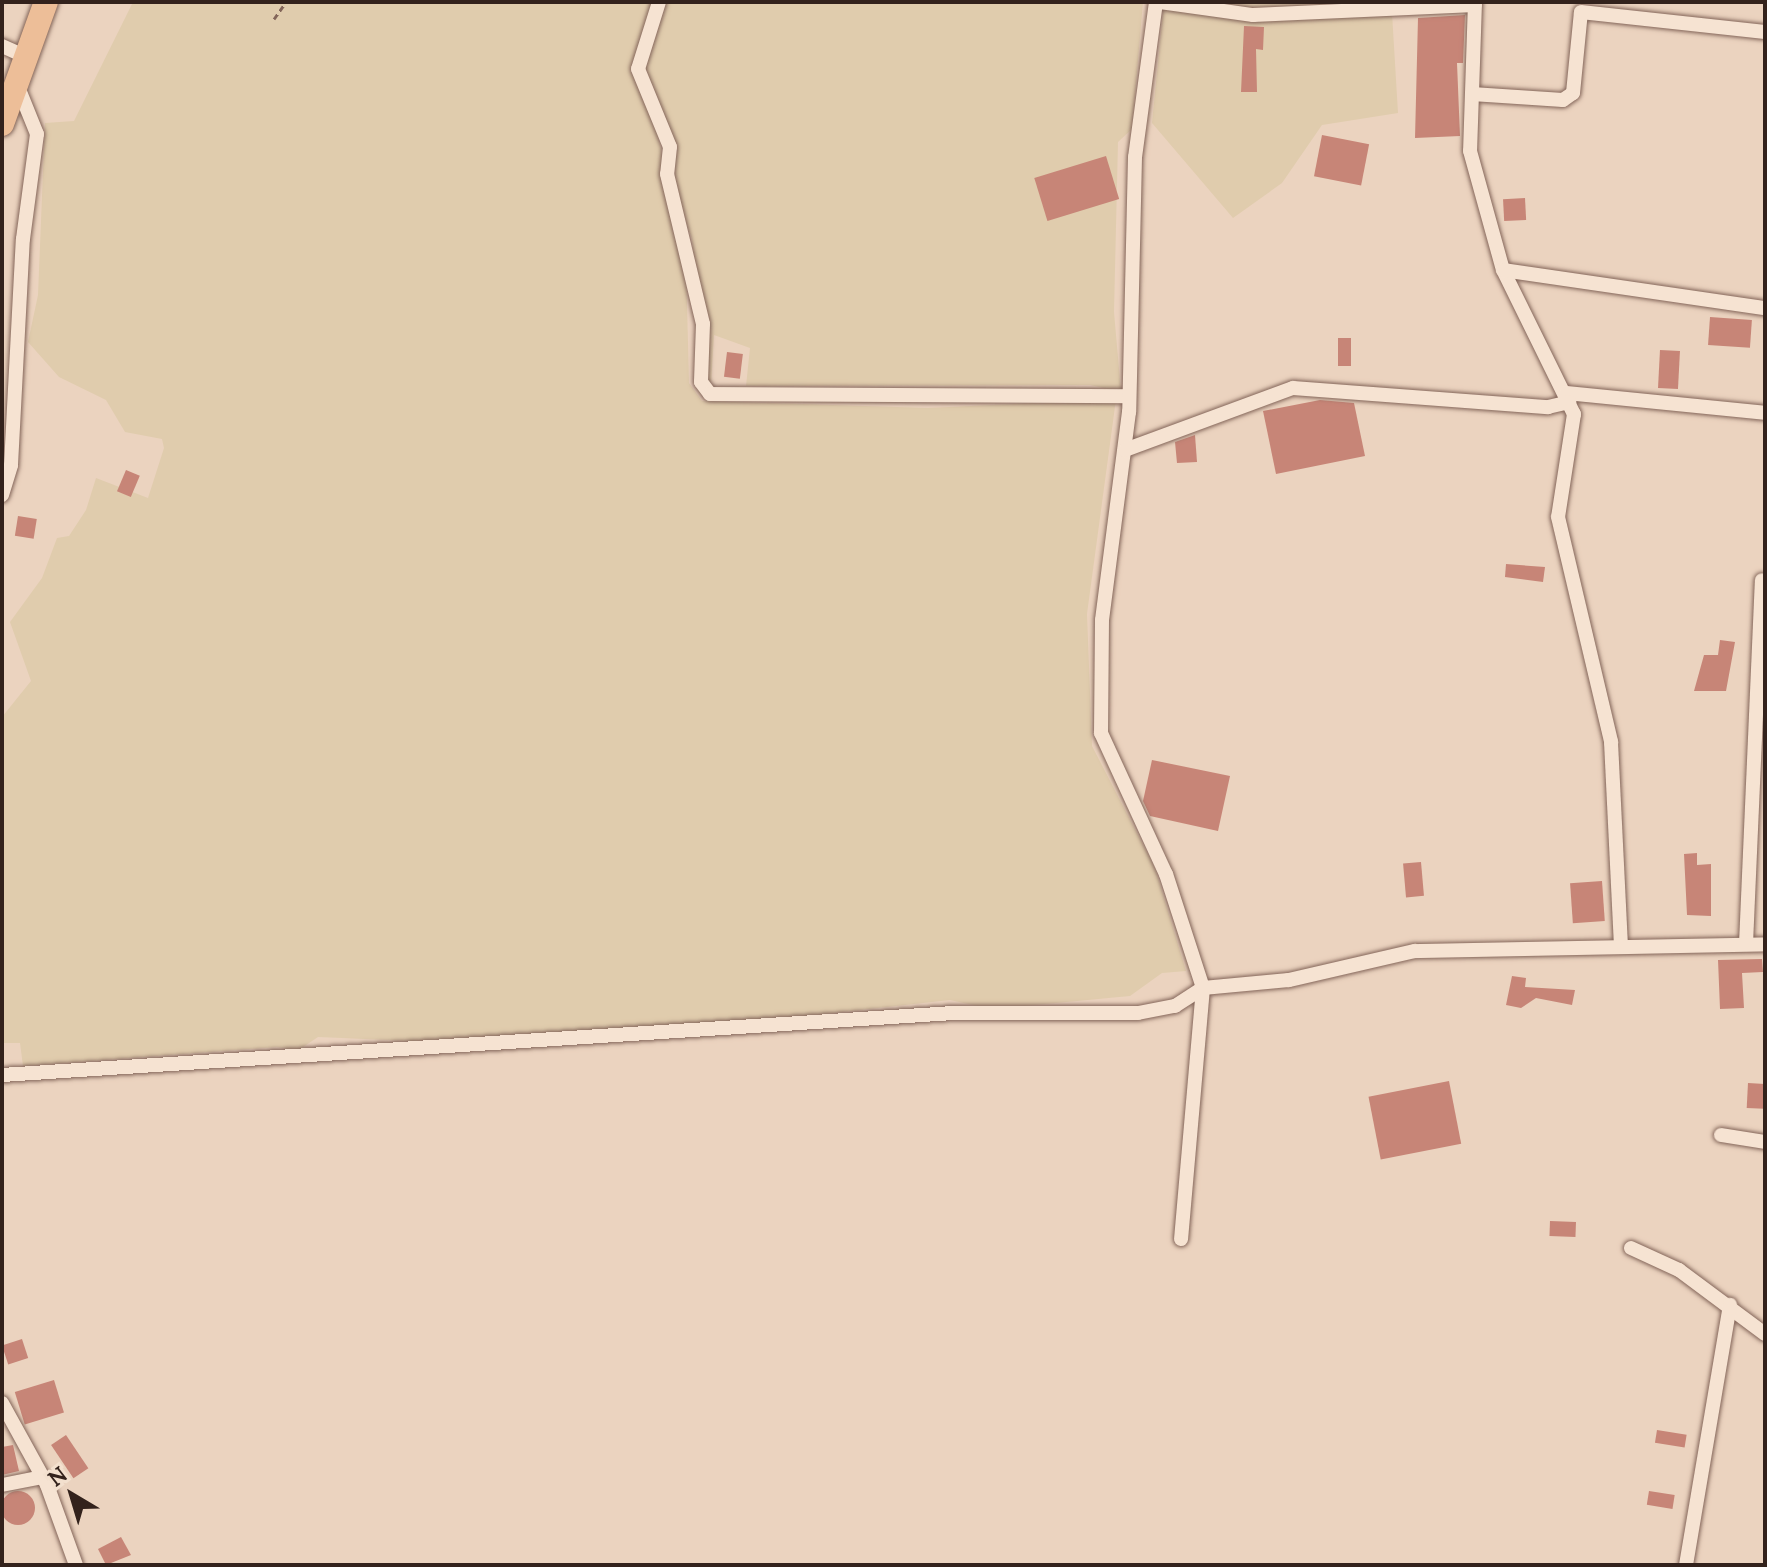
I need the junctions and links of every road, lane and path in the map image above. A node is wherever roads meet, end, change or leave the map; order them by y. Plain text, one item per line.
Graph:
1 (46, 2) edge
2 (286, 2) edge
3 (659, 2) edge
4 (1158, 2) edge
5 (1475, 4) edge
6 (274, 19) dead end
7 (1765, 32) edge
8 (2, 46) edge
9 (27, 57) junction
10 (18, 87) junction
11 (1472, 94) junction
12 (2, 124) edge
13 (1503, 270) junction
14 (1765, 308) edge
15 (1127, 396) junction
16 (1568, 398) junction
17 (1765, 413) edge
18 (1125, 450) junction
19 (2, 495) edge
20 (1762, 580) dead end
21 (1621, 944) junction
22 (1746, 944) junction
23 (1765, 944) edge
24 (1203, 988) junction
25 (2, 1075) edge
26 (1721, 1135) dead end
27 (1765, 1142) edge
28 (1181, 1239) dead end
29 (1631, 1248) dead end
30 (1730, 1305) junction
31 (1762, 1329) edge
32 (2, 1403) edge
33 (9, 1431) edge
34 (43, 1477) junction
35 (2, 1485) edge
36 (76, 1565) edge
37 (1686, 1565) edge

1 - 9 main road
2 - 6 path
3 - 15 street
4 - 5 street
4 - 15 street
5 - 11 street
7 - 11 street
8 - 9 street
9 - 10 main road
10 - 12 main road
10 - 19 street
11 - 13 street
13 - 14 street
13 - 16 street
15 - 18 street
16 - 17 street
16 - 18 street
16 - 21 street
18 - 24 street
20 - 22 street
21 - 22 street
21 - 24 street
22 - 23 street
24 - 25 street
24 - 28 street
26 - 27 street
29 - 30 street
30 - 31 street
30 - 37 street
32 - 33 street
33 - 34 street
34 - 35 street
34 - 36 street

